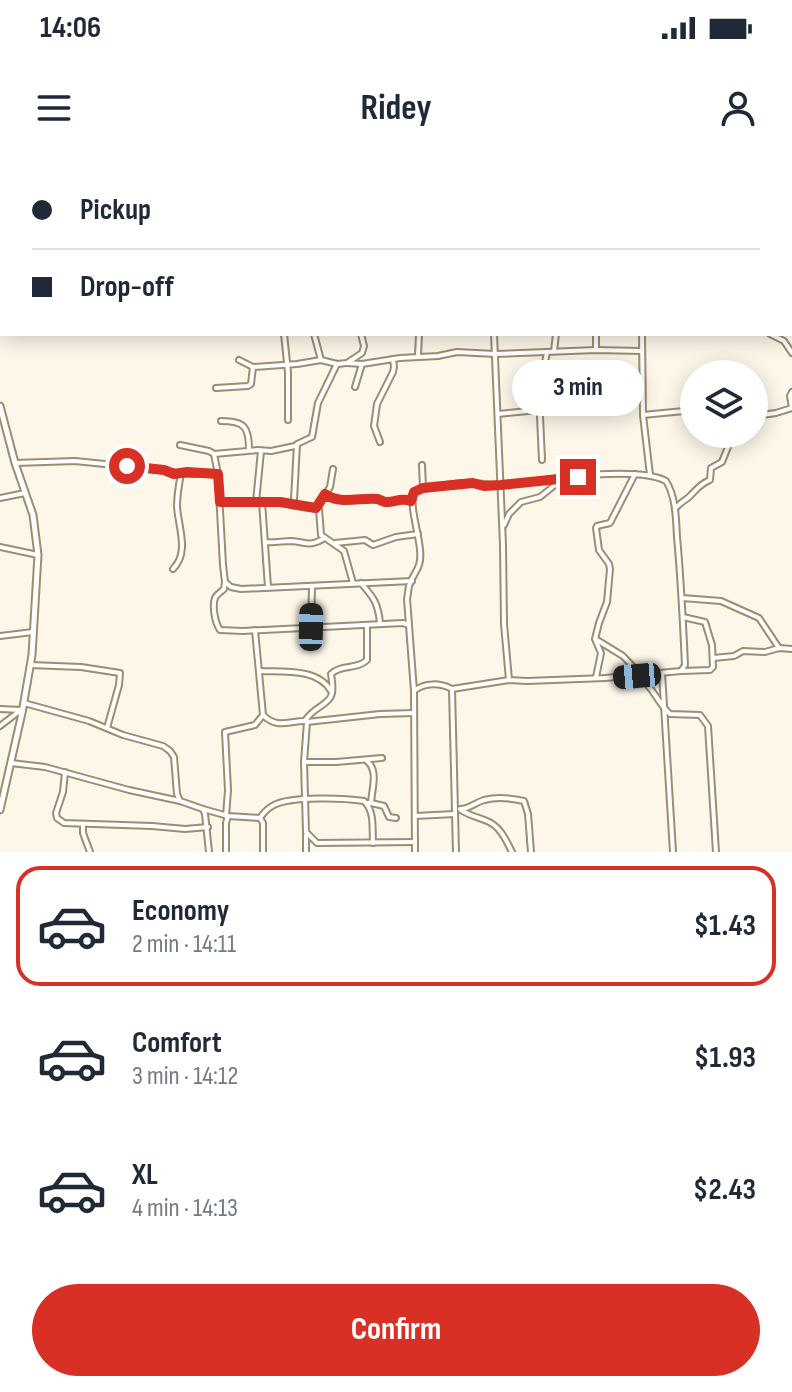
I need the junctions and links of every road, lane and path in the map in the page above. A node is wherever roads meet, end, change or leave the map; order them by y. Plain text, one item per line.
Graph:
1 (284, 336) edge
2 (315, 336) edge
3 (362, 336) edge
4 (419, 336) edge
5 (494, 336) edge
6 (556, 336) edge
7 (596, 336) edge
8 (642, 336) edge
9 (774, 336) edge
10 (596, 350) junction
11 (554, 351) junction
12 (641, 351) junction
13 (547, 352) junction
14 (792, 353) edge
15 (495, 354) junction
16 (418, 357) junction
17 (393, 359) junction
18 (239, 360) dead end
19 (321, 360) junction
20 (347, 363) junction
21 (337, 364) junction
22 (362, 364) junction
23 (287, 365) junction
24 (253, 367) junction
25 (540, 379) junction
26 (355, 387) dead end
27 (216, 388) dead end
28 (642, 391) junction
29 (792, 392) edge
30 (0, 406) edge
31 (538, 410) junction
32 (680, 411) edge
33 (498, 414) junction
34 (768, 414) edge
35 (643, 415) junction
36 (288, 420) dead end
37 (221, 421) dead end
38 (380, 442) dead end
39 (180, 445) dead end
40 (296, 446) junction
41 (728, 448) edge
42 (249, 450) junction
43 (261, 451) junction
44 (214, 454) junction
45 (542, 460) dead end
46 (15, 463) junction
47 (422, 465) dead end
48 (333, 469) dead end
49 (181, 473) junction
50 (218, 474) junction
51 (635, 474) junction
52 (650, 475) junction
53 (562, 479) junction
54 (501, 485) junction
55 (423, 488) junction
56 (25, 493) junction
57 (325, 494) junction
58 (0, 498) edge
59 (411, 501) junction
60 (220, 502) junction
61 (259, 502) junction
62 (296, 506) junction
63 (316, 508) junction
64 (675, 509) junction
65 (503, 529) junction
66 (418, 534) junction
67 (323, 539) junction
68 (265, 542) junction
69 (333, 543) junction
70 (0, 547) edge
71 (38, 555) junction
72 (173, 569) dead end
73 (412, 581) junction
74 (225, 582) junction
75 (353, 583) junction
76 (361, 583) junction
77 (312, 585) junction
78 (268, 587) junction
79 (682, 598) junction
80 (683, 617) junction
81 (380, 624) junction
82 (367, 625) junction
83 (409, 625) junction
84 (311, 627) junction
85 (255, 630) junction
86 (33, 632) junction
87 (0, 636) edge
88 (595, 639) junction
89 (779, 648) junction
90 (792, 649) edge
91 (713, 658) junction
92 (30, 665) junction
93 (260, 671) junction
94 (681, 671) junction
95 (662, 673) junction
96 (639, 676) junction
97 (596, 678) junction
98 (509, 680) junction
99 (452, 689) junction
100 (414, 691) junction
101 (332, 693) junction
102 (23, 707) junction
103 (0, 709) edge
104 (665, 710) junction
105 (414, 713) junction
106 (263, 715) junction
107 (306, 722) junction
108 (0, 726) edge
109 (107, 728) junction
110 (382, 758) dead end
111 (366, 760) junction
112 (304, 762) junction
113 (11, 763) junction
114 (65, 772) junction
115 (306, 799) junction
116 (180, 801) junction
117 (369, 803) junction
118 (203, 809) junction
119 (0, 810) edge
120 (457, 811) junction
121 (227, 816) junction
122 (415, 816) junction
123 (260, 818) junction
124 (396, 818) dead end
125 (83, 824) junction
126 (208, 827) junction
127 (306, 832) junction
128 (415, 842) junction
129 (373, 843) junction
130 (90, 852) edge
131 (209, 852) edge
132 (226, 852) edge
133 (263, 852) edge
134 (306, 852) edge
135 (415, 852) edge
136 (456, 852) edge
137 (512, 852) edge
138 (531, 852) edge
139 (673, 852) edge
140 (716, 852) edge

1 - 23 street
2 - 19 street
3 - 20 street
4 - 16 street
5 - 15 street
6 - 11 street
7 - 10 street
8 - 12 street
9 - 14 street
10 - 11 street
10 - 12 street
11 - 13 street
12 - 28 street
13 - 15 street
13 - 25 street
15 - 16 street
15 - 33 street
16 - 17 street
17 - 22 street
17 - 38 street
18 - 24 street
19 - 21 street
19 - 23 street
20 - 21 street
20 - 22 street
21 - 40 street
22 - 26 street
23 - 24 street
23 - 36 street
24 - 27 street
25 - 28 street
25 - 31 street
28 - 35 street
29 - 34 street
30 - 46 main road
31 - 33 street
31 - 45 street
32 - 35 street
33 - 54 street
35 - 52 street
37 - 42 street
39 - 44 street
40 - 43 street
40 - 62 street
41 - 64 street
42 - 43 street
42 - 44 street
43 - 61 street
44 - 50 street
46 - 49 street
46 - 56 main road
47 - 55 street
48 - 57 street
49 - 50 street
49 - 72 street
50 - 60 street
51 - 52 street
51 - 53 street
51 - 88 street
52 - 64 street
53 - 54 street
53 - 65 street
54 - 55 street
54 - 65 street
55 - 59 street
56 - 58 street
56 - 71 main road
57 - 59 street
57 - 63 street
59 - 66 street
60 - 61 street
60 - 74 street
61 - 62 street
61 - 68 street
62 - 63 street
63 - 67 street
64 - 79 street
65 - 98 street
66 - 69 street
66 - 73 street
67 - 68 street
67 - 69 street
68 - 78 street
69 - 75 street
70 - 71 street
71 - 86 main road
73 - 76 street
73 - 83 street
74 - 78 street
74 - 85 street
75 - 76 street
75 - 77 street
76 - 81 street
77 - 78 street
77 - 84 street
79 - 80 street
79 - 89 street
80 - 91 street
80 - 94 street
81 - 82 street
81 - 83 street
82 - 84 street
82 - 101 street
83 - 100 street
84 - 85 street
85 - 93 street
86 - 87 street
86 - 92 main road
88 - 96 street
88 - 97 street
89 - 90 street
89 - 91 street
91 - 94 street
92 - 102 main road
92 - 109 street
93 - 101 street
93 - 106 street
94 - 95 street
95 - 96 street
95 - 104 street
96 - 97 street
96 - 104 street
97 - 98 street
98 - 99 street
99 - 100 street
99 - 120 street
100 - 105 street
101 - 107 street
102 - 103 street
102 - 108 street
102 - 109 street
102 - 113 main road
104 - 139 street
104 - 140 street
105 - 107 street
105 - 122 street
106 - 107 street
106 - 121 street
107 - 112 street
109 - 116 street
110 - 111 street
111 - 112 street
111 - 117 street
112 - 115 street
113 - 114 street
113 - 119 main road
114 - 116 street
114 - 125 street
115 - 117 street
115 - 123 street
115 - 127 street
116 - 118 street
117 - 124 street
117 - 129 street
118 - 121 street
118 - 126 street
120 - 122 street
120 - 136 street
120 - 137 street
120 - 138 street
121 - 123 street
121 - 132 street
122 - 128 street
123 - 133 street
125 - 126 street
125 - 130 street
126 - 131 street
127 - 129 street
127 - 134 street
128 - 129 street
128 - 135 street

